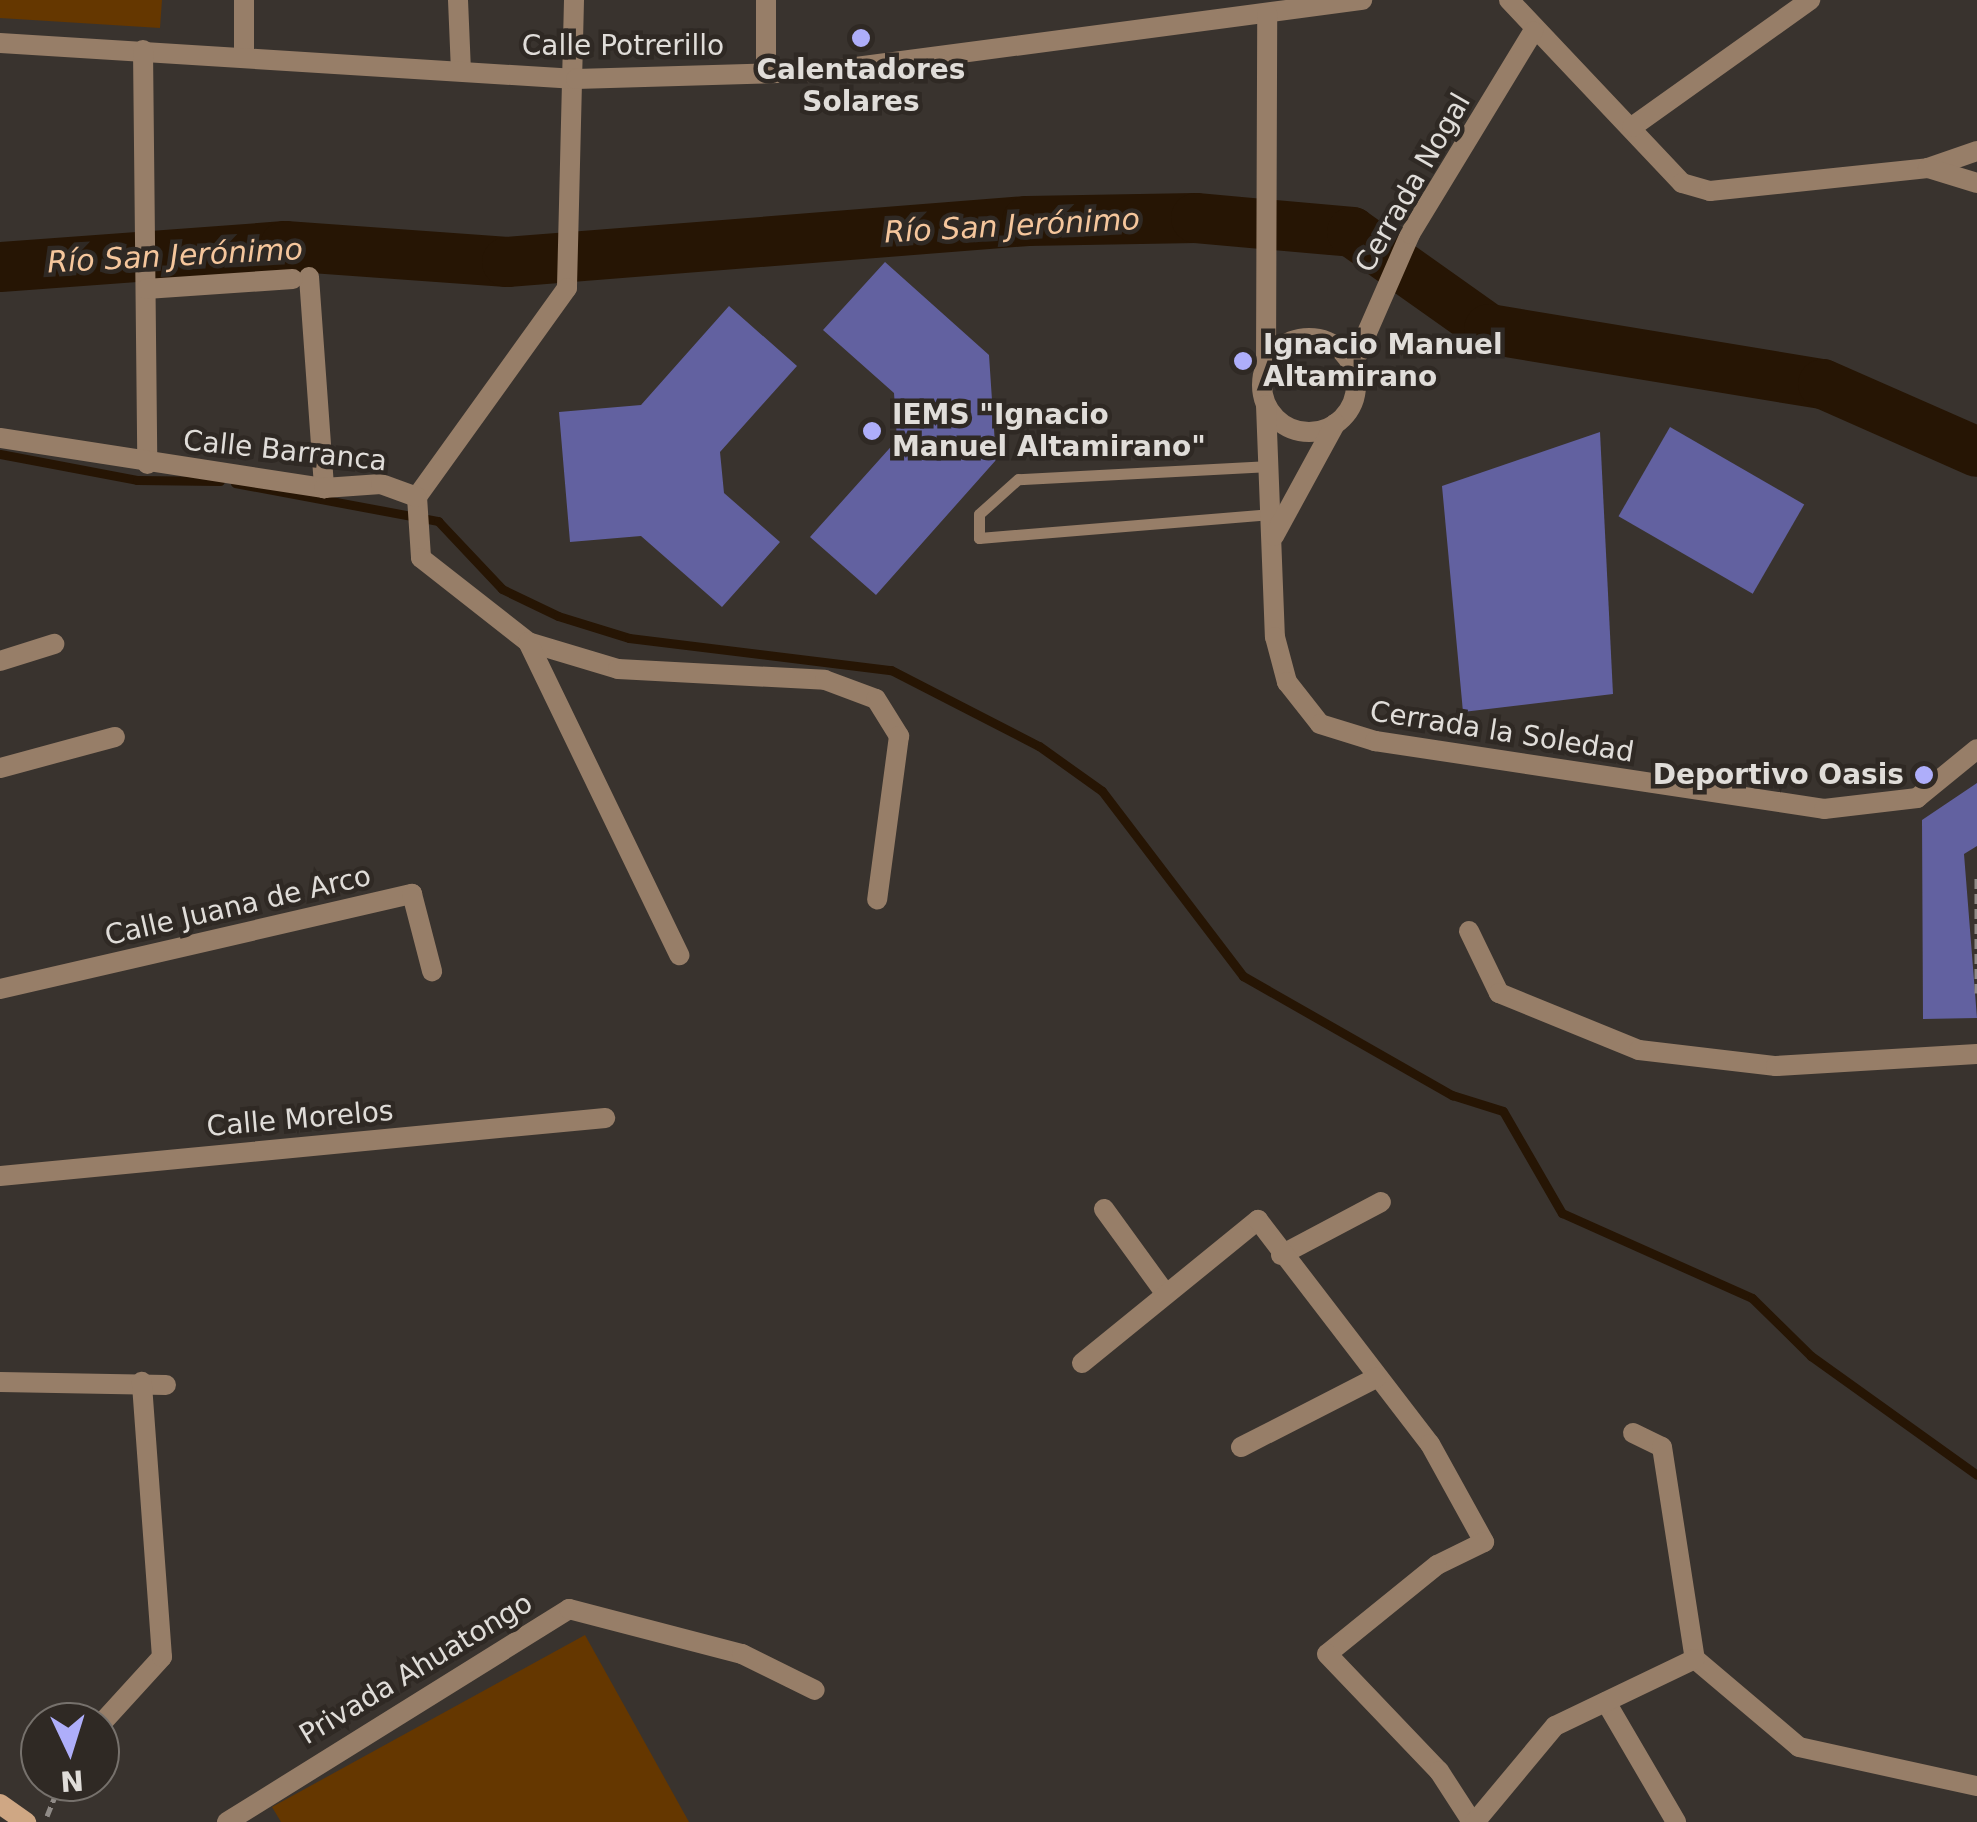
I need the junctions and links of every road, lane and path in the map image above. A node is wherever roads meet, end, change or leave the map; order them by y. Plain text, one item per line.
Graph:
1 (244, 0) edge
2 (458, 0) edge
3 (574, 0) edge
4 (766, 0) edge
5 (1362, 0) edge
6 (1509, 0) edge
7 (1810, 0) edge
8 (1267, 13) junction
9 (1533, 32) junction
10 (0, 43) edge
11 (143, 50) junction
12 (244, 57) junction
13 (462, 71) junction
14 (766, 72) junction
15 (576, 79) junction
16 (1632, 127) junction
17 (1977, 152) edge
18 (1928, 168) junction
19 (1977, 182) edge
20 (146, 284) junction
21 (1266, 365) junction
22 (1352, 366) junction
23 (1266, 405) junction
24 (1336, 424) junction
25 (0, 438) edge
26 (147, 464) junction
27 (1270, 466) junction
28 (324, 488) junction
29 (417, 498) junction
30 (1272, 514) junction
31 (1274, 538) junction
32 (528, 642) junction
33 (54, 644) dead end
34 (0, 661) edge
35 (116, 738) dead end
36 (1977, 750) edge
37 (0, 768) edge
38 (1977, 877) edge
39 (877, 900) dead end
40 (1469, 931) dead end
41 (679, 955) dead end
42 (432, 971) dead end
43 (0, 989) edge
44 (1977, 993) edge
45 (1977, 1054) edge
46 (604, 1118) dead end
47 (0, 1176) edge
48 (1381, 1202) dead end
49 (1104, 1209) dead end
50 (1281, 1255) junction
51 (1165, 1293) junction
52 (1082, 1364) dead end
53 (1376, 1378) junction
54 (0, 1382) edge
55 (142, 1382) junction
56 (166, 1385) dead end
57 (1633, 1432) dead end
58 (1241, 1447) dead end
59 (1695, 1658) junction
60 (815, 1690) dead end
61 (1606, 1702) junction
62 (120, 1703) edge
63 (1977, 1786) edge
64 (0, 1804) edge
65 (26, 1822) edge
66 (227, 1822) edge
67 (1473, 1822) edge
68 (1676, 1822) edge

1 - 12 street
2 - 13 street
3 - 15 street
4 - 14 street
5 - 8 street, Calle Potrerillo
6 - 9 street
7 - 16 street
8 - 14 street, Calle Potrerillo
8 - 21 street
9 - 16 street
9 - 22 street, Cerrada Nogal
10 - 11 street, Calle Potrerillo
11 - 12 street, Calle Potrerillo
11 - 20 street
12 - 13 street, Calle Potrerillo
13 - 15 street, Calle Potrerillo
14 - 15 street, Calle Potrerillo
15 - 29 street
16 - 18 street
17 - 18 street
18 - 19 street
20 - 26 street
20 - 28 street
21 - 22 street
21 - 23 street
22 - 24 street
23 - 24 street
23 - 27 street, Cerrada la Soledad
24 - 31 street, Cerrada la Soledad
25 - 26 street, Calle Barranca
26 - 28 street, Calle Barranca
27 - 30 street, Cerrada la Soledad
27 - 30 lane
28 - 29 street, Calle Barranca
29 - 32 street
30 - 31 street, Cerrada la Soledad
31 - 36 street, Cerrada la Soledad
32 - 39 street
32 - 41 street
33 - 34 street
35 - 37 street
38 - 44 path
40 - 45 street
42 - 43 street, Calle Juana de Arco
46 - 47 street, Calle Morelos
48 - 50 street
49 - 51 street
50 - 51 street
50 - 53 street
51 - 52 street
53 - 58 street
53 - 67 street
54 - 55 street
55 - 56 street
55 - 62 street
57 - 59 street
59 - 61 street
59 - 63 street
60 - 66 street, Privada Ahuatongo
61 - 67 street
61 - 68 street
64 - 65 street

